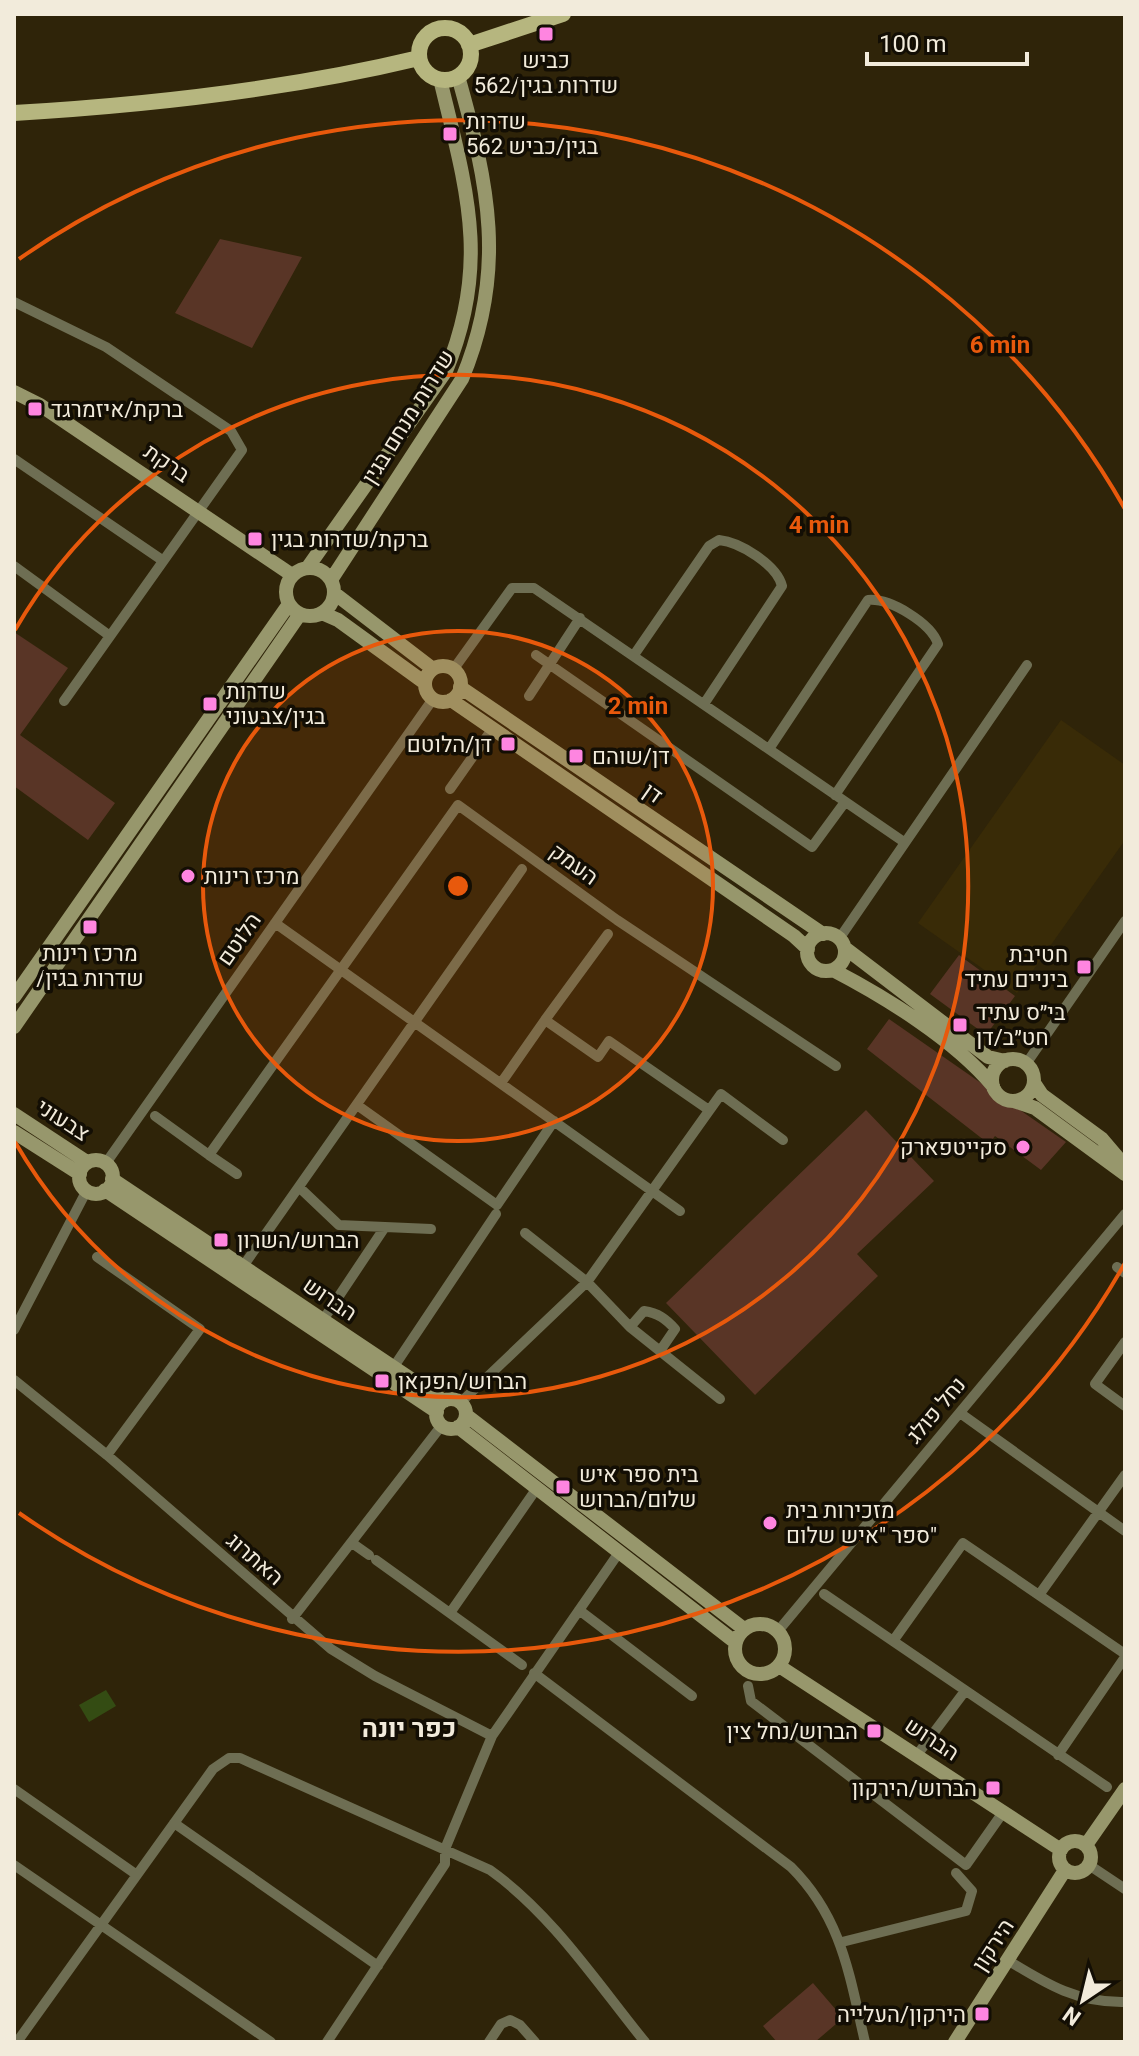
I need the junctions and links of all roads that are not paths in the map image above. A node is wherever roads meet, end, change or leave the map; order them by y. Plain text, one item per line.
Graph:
1 (563, 14) edge
2 (469, 45) junction
3 (419, 58) junction
4 (458, 76) junction
5 (440, 79) junction
6 (14, 113) edge
7 (14, 302) edge
8 (14, 392) edge
9 (14, 459) edge
10 (197, 510) junction
11 (162, 560) junction
12 (14, 566) edge
13 (308, 567) junction
14 (292, 575) junction
15 (333, 586) junction
16 (294, 609) junction
17 (322, 613) junction
18 (580, 618) junction
19 (110, 636) junction
20 (536, 655) dead end
21 (634, 655) junction
22 (550, 664) junction
23 (1027, 665) dead end
24 (433, 669) junction
25 (453, 670) junction
26 (425, 683) junction
27 (460, 687) junction
28 (529, 696) dead end
29 (433, 699) junction
30 (451, 700) junction
31 (64, 701) dead end
32 (704, 704) junction
33 (493, 728) junction
34 (769, 749) junction
35 (450, 789) dead end
36 (835, 795) junction
37 (845, 802) junction
38 (904, 842) junction
39 (522, 869) dead end
40 (1125, 921) edge
41 (275, 923) junction
42 (608, 934) dead end
43 (823, 934) junction
44 (842, 944) junction
45 (808, 949) junction
46 (339, 969) junction
47 (833, 970) junction
48 (14, 997) edge
49 (545, 1020) junction
50 (415, 1023) junction
51 (14, 1027) edge
52 (1005, 1061) junction
53 (1026, 1064) junction
54 (836, 1066) dead end
55 (501, 1083) junction
56 (1034, 1083) junction
57 (993, 1086) junction
58 (1014, 1101) junction
59 (357, 1105) junction
60 (709, 1110) junction
61 (14, 1114) edge
62 (155, 1116) dead end
63 (554, 1121) junction
64 (14, 1132) edge
65 (783, 1140) dead end
66 (209, 1155) junction
67 (106, 1163) junction
68 (1125, 1166) edge
69 (83, 1168) junction
70 (237, 1174) dead end
71 (1125, 1174) edge
72 (109, 1185) junction
73 (299, 1187) junction
74 (87, 1190) junction
75 (652, 1190) junction
76 (680, 1211) dead end
77 (496, 1214) dead end
78 (1125, 1214) edge
79 (385, 1227) junction
80 (431, 1229) dead end
81 (525, 1233) dead end
82 (97, 1257) dead end
83 (239, 1272) junction
84 (587, 1282) junction
85 (323, 1320) junction
86 (630, 1327) junction
87 (14, 1330) edge
88 (1125, 1342) edge
89 (660, 1351) junction
90 (393, 1368) junction
91 (14, 1380) edge
92 (720, 1399) dead end
93 (1125, 1406) edge
94 (441, 1412) junction
95 (960, 1413) junction
96 (462, 1415) junction
97 (107, 1455) junction
98 (1125, 1475) edge
99 (537, 1488) junction
100 (1098, 1511) junction
101 (1125, 1531) edge
102 (352, 1543) junction
103 (620, 1551) junction
104 (824, 1594) dead end
105 (1039, 1595) junction
106 (579, 1610) junction
107 (450, 1613) junction
108 (292, 1619) junction
109 (778, 1631) junction
110 (740, 1636) junction
111 (893, 1641) junction
112 (1125, 1655) edge
113 (522, 1665) dead end
114 (779, 1666) junction
115 (534, 1673) junction
116 (748, 1686) dead end
117 (965, 1691) junction
118 (692, 1696) dead end
119 (492, 1736) junction
120 (917, 1755) junction
121 (1058, 1755) junction
122 (1107, 1787) dead end
123 (14, 1789) edge
124 (1125, 1789) edge
125 (1004, 1811) junction
126 (174, 1823) junction
127 (1086, 1845) junction
128 (445, 1849) junction
129 (1061, 1850) junction
130 (14, 1865) edge
131 (1089, 1865) junction
132 (1065, 1870) junction
133 (956, 1873) dead end
134 (137, 1875) junction
135 (1125, 1889) edge
136 (101, 1925) junction
137 (842, 1942) junction
138 (1009, 1961) junction
139 (378, 1966) junction
140 (1125, 2002) edge
141 (17, 2042) edge
142 (271, 2042) edge
143 (327, 2042) edge
144 (489, 2042) edge
145 (535, 2042) edge
146 (645, 2042) edge
147 (865, 2042) edge
148 (955, 2042) edge

1 - 2 main road
2 - 3 main road
2 - 4 main road
3 - 5 main road
3 - 6 main road
4 - 5 main road
4 - 15 street, שדרות מנחם בגין
5 - 13 street, שדרות מנחם בגין
7 - 10 street
8 - 10 street, ברקת
9 - 11 street
10 - 11 street
10 - 14 street, ברקת
11 - 19 street
12 - 19 street
13 - 14 street
13 - 15 street
14 - 16 street
15 - 17 street
15 - 24 street
16 - 17 street
16 - 48 street
16 - 51 street
17 - 26 street
18 - 21 street
18 - 22 street
18 - 25 street
19 - 31 street
20 - 22 street
21 - 32 street
21 - 32 street
22 - 28 street
22 - 37 street
23 - 38 street
24 - 25 street
24 - 26 street
25 - 27 street
26 - 29 street
27 - 30 street
27 - 43 street, דן
29 - 30 street
29 - 41 street, הלוטם
30 - 33 street, דן
32 - 34 street
33 - 35 street
33 - 45 street, דן
34 - 36 street
34 - 36 street
36 - 37 street
37 - 38 street
38 - 44 street
39 - 50 street
40 - 53 street
41 - 46 street
41 - 67 street, הלוטם
42 - 49 street
43 - 44 street
43 - 45 street
44 - 47 street
44 - 52 street
45 - 47 street
46 - 50 street
46 - 54 street, העמק
46 - 66 street
47 - 57 street
49 - 55 street
49 - 60 street
50 - 55 street
50 - 59 street
52 - 53 street
52 - 57 street
53 - 56 street
55 - 63 street
56 - 58 street
56 - 68 street
57 - 58 street
58 - 71 street
59 - 63 street
59 - 73 street
60 - 65 street
60 - 75 street
61 - 69 street, צבעוני
62 - 66 street
63 - 75 street
64 - 69 street, צבעוני
66 - 70 street
67 - 69 street
67 - 72 street
69 - 74 street
72 - 74 street
72 - 83 street, הברוש
73 - 79 street
73 - 83 street
74 - 87 street
75 - 76 street
75 - 84 street
77 - 90 street
78 - 95 street, נחל פולג
79 - 80 street
79 - 85 street
81 - 84 street
82 - 97 street
83 - 85 street, הברוש
83 - 94 street, הברוש
84 - 86 street
84 - 96 street
85 - 90 street, הברוש
86 - 89 street
86 - 89 street
88 - 93 street
89 - 92 street
90 - 94 street, הברוש
91 - 97 street, האתרוג
94 - 96 street
94 - 96 street
94 - 102 street
95 - 100 street
95 - 109 street, נחל פולג
96 - 99 street
96 - 110 street
97 - 108 street, האתרוג
98 - 100 street
99 - 103 street
99 - 107 street
100 - 101 street
100 - 105 street
102 - 107 street
102 - 108 street
103 - 106 street
103 - 110 street
104 - 111 street
105 - 111 street
105 - 112 street
106 - 115 street
106 - 118 street
107 - 113 street
108 - 119 street, האתרוג
109 - 110 street
109 - 114 street
110 - 114 street
111 - 117 street
112 - 121 street
114 - 120 street, הברוש
115 - 119 street
115 - 137 street
116 - 125 street
117 - 120 street
117 - 121 street
119 - 128 street
120 - 125 street, הברוש
121 - 122 street
123 - 134 street
124 - 127 street
125 - 129 street, הברוש
126 - 128 street
126 - 134 street
126 - 139 street
127 - 129 street
127 - 131 street
128 - 139 street
128 - 146 street
129 - 132 street
130 - 136 street
131 - 132 street
131 - 135 street
132 - 138 street, הירקון
133 - 137 street
134 - 136 street
136 - 141 street
136 - 142 street
137 - 147 street
138 - 140 street
138 - 148 street, הירקון
139 - 143 street
144 - 145 street

